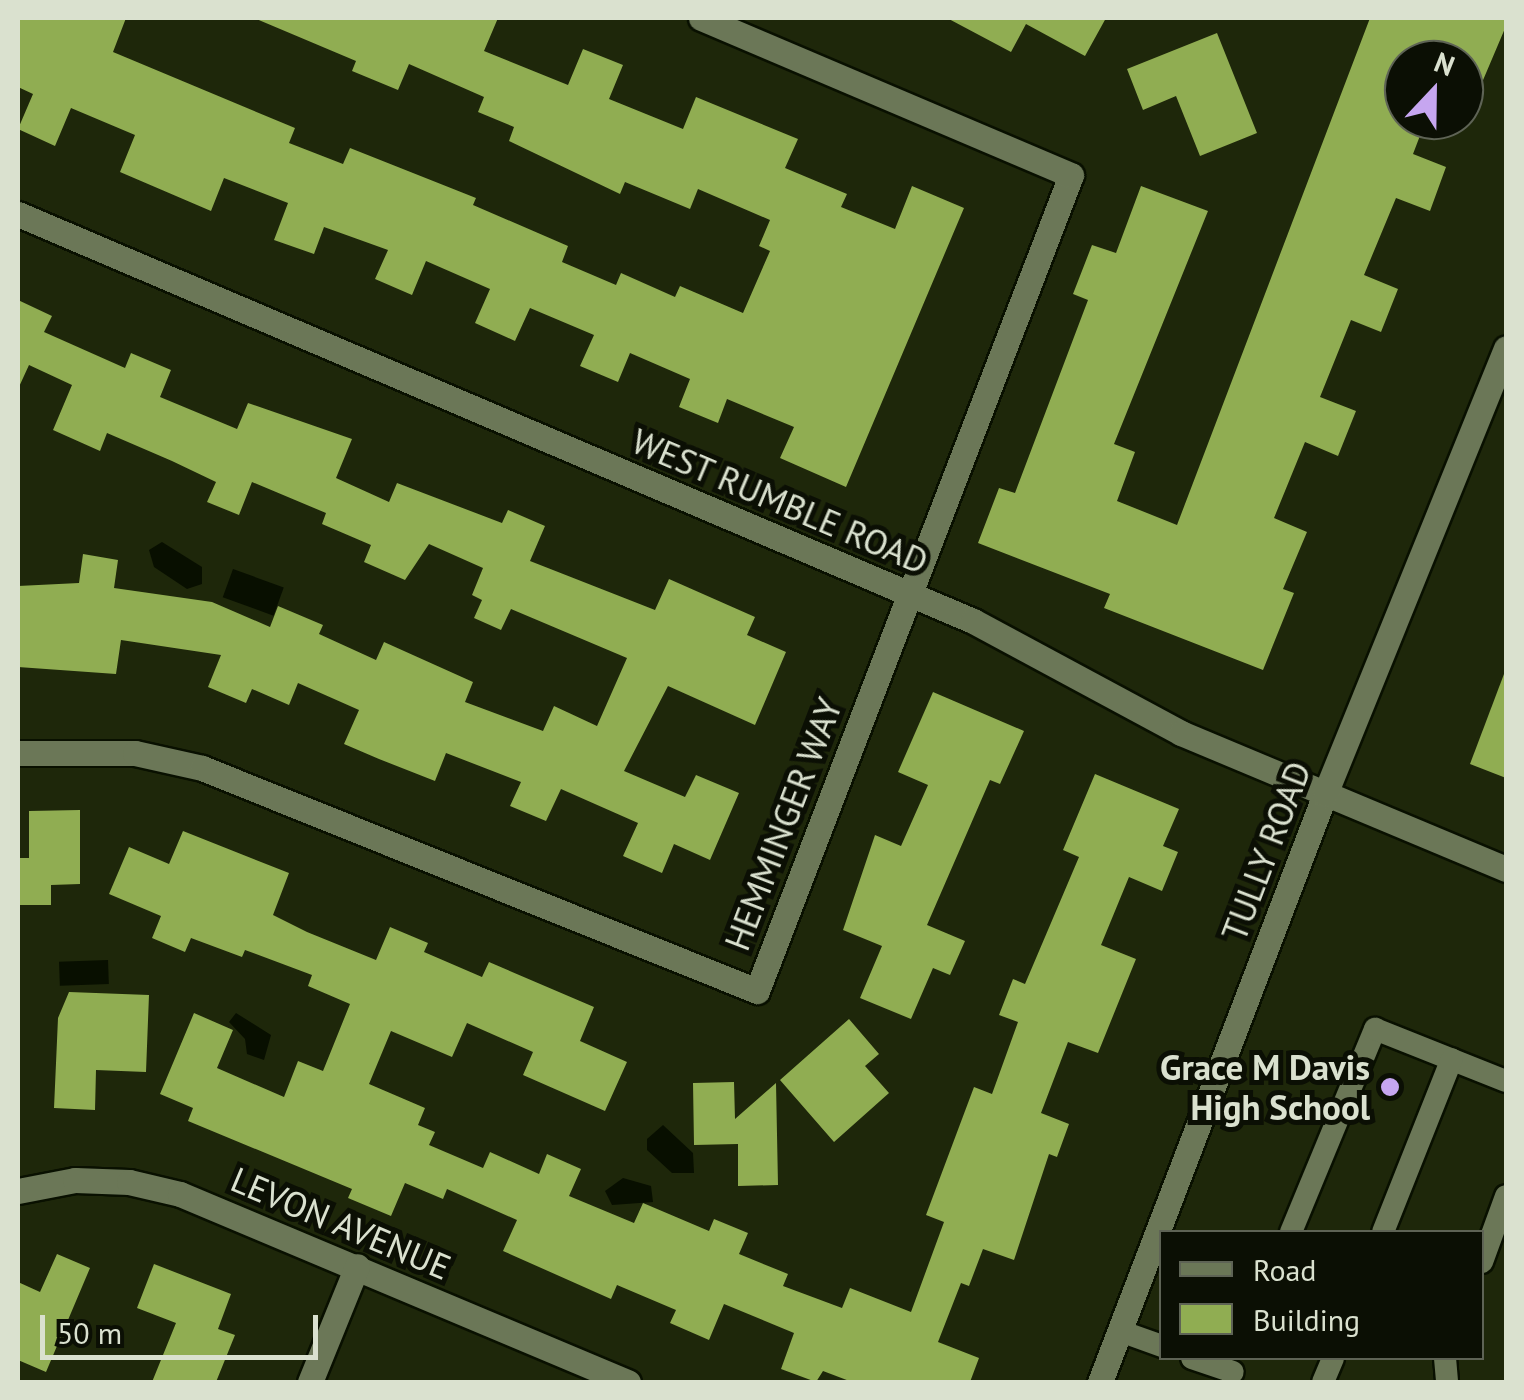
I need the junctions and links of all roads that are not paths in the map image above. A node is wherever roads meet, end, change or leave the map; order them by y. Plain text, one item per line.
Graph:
1 (701, 18) edge
2 (18, 214) edge
3 (1506, 348) edge
4 (909, 595) junction
5 (18, 753) edge
6 (1325, 794) junction
7 (1506, 868) edge
8 (1452, 1059) junction
9 (1506, 1081) edge
10 (18, 1192) edge
11 (1506, 1196) edge
12 (1292, 1230) edge
13 (1384, 1230) edge
14 (1484, 1256) edge
15 (357, 1266) junction
16 (1120, 1331) junction
17 (1159, 1345) edge
18 (1198, 1360) edge
19 (1234, 1371) edge
20 (310, 1382) edge
21 (628, 1382) edge
22 (1100, 1382) edge

1 - 4 street, HEMMINGER WAY
2 - 4 street, WEST RUMBLE ROAD
3 - 6 street, TULLY ROAD
4 - 5 street, HEMMINGER WAY
4 - 6 street, WEST RUMBLE ROAD
6 - 7 street, WEST RUMBLE ROAD
6 - 16 street, TULLY ROAD
8 - 9 lane
8 - 12 lane
8 - 13 lane
10 - 15 street, LEVON AVENUE
11 - 14 lane
15 - 20 street
15 - 21 street, LEVON AVENUE
16 - 17 lane
16 - 22 street, TULLY ROAD
18 - 19 lane

